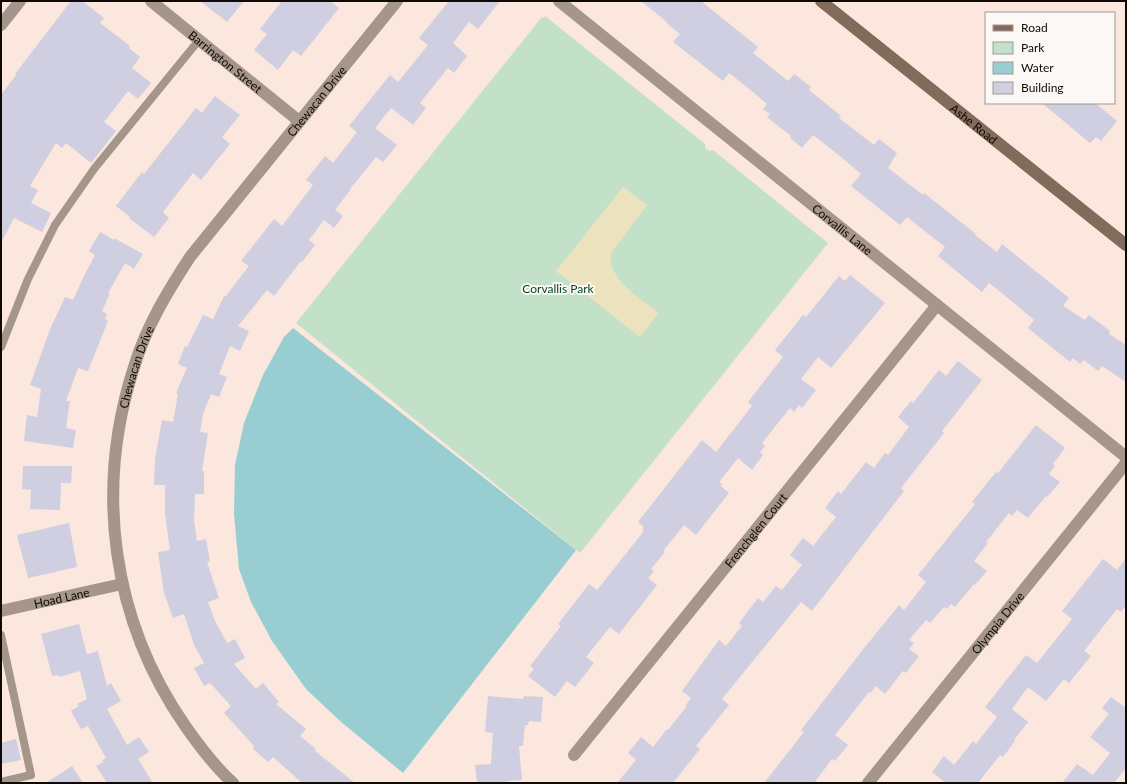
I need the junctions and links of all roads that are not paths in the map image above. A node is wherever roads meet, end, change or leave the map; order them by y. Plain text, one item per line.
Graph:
1 (20, 1) edge
2 (151, 1) edge
3 (397, 1) edge
4 (559, 1) edge
5 (821, 1) edge
6 (1, 25) edge
7 (199, 40) junction
8 (299, 121) junction
9 (1126, 246) edge
10 (937, 305) junction
11 (1, 347) edge
12 (1126, 457) edge
13 (1126, 463) edge
14 (122, 584) junction
15 (1, 612) edge
16 (1, 635) edge
17 (574, 755) dead end
18 (1, 782) edge
19 (233, 783) edge
20 (868, 783) edge

1 - 6 street
2 - 7 street, Barrington Street
3 - 8 street, Chewacan Drive
4 - 10 street, Corvallis Lane
5 - 9 street, Ashe Road
7 - 8 street, Barrington Street
7 - 11 lane
8 - 14 street, Chewacan Drive
10 - 12 street, Corvallis Lane
10 - 17 street, Frenchglen Court
13 - 20 street, Olympia Drive
14 - 15 street, Hoad Lane
14 - 19 street, Chewacan Drive
16 - 18 lane

